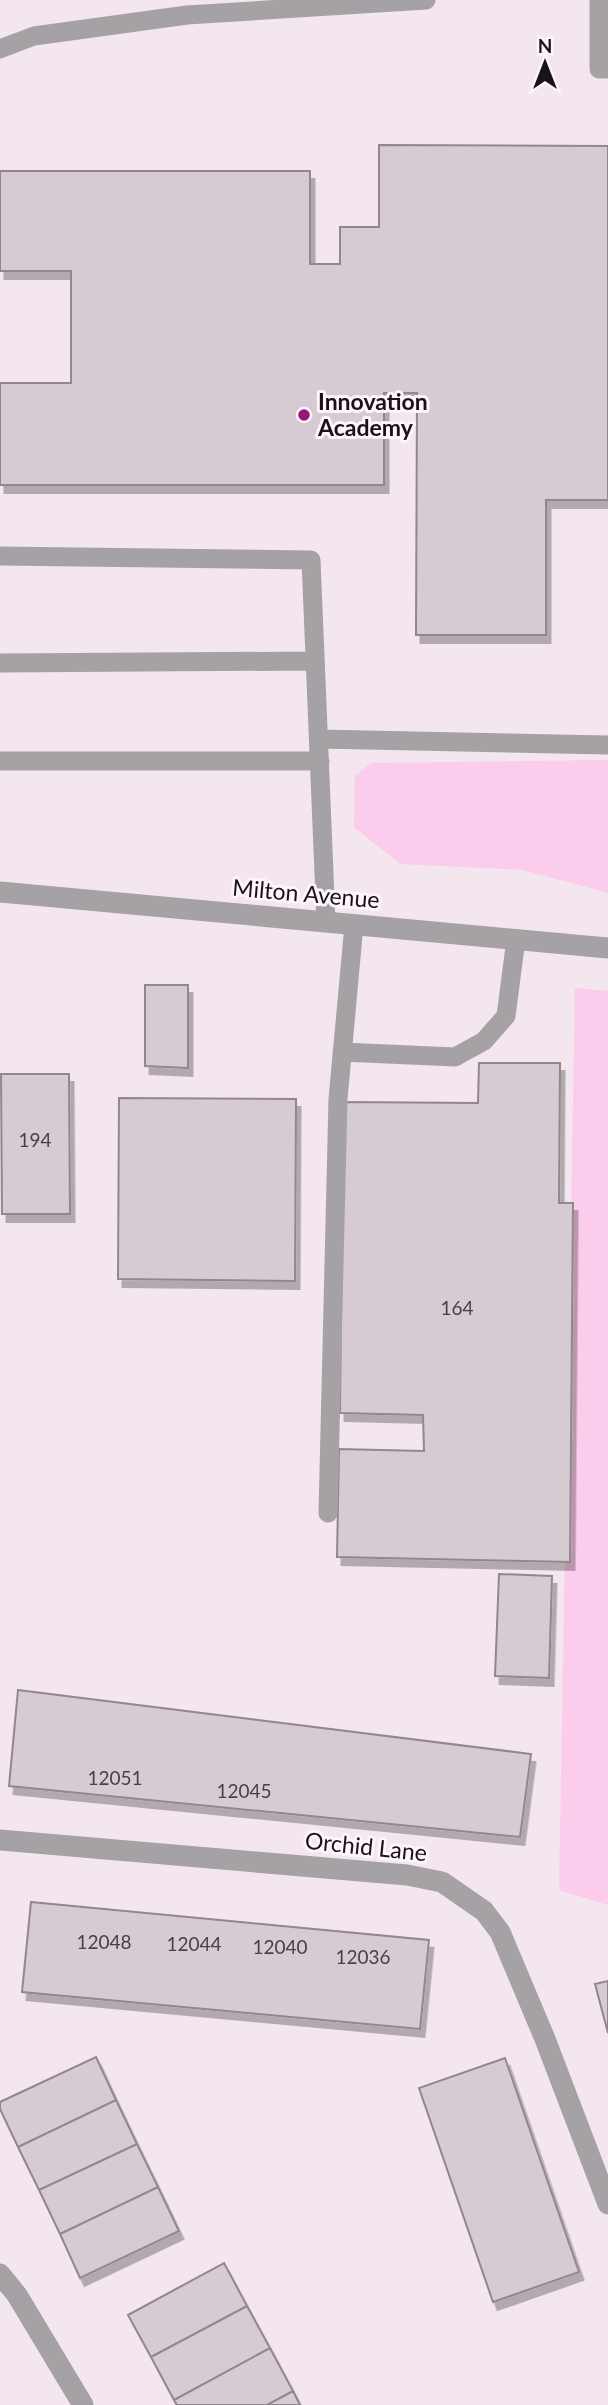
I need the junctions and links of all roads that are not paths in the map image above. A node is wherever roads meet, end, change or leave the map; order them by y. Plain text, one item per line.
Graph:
1 (426, 0) edge
2 (599, 0) edge
3 (0, 49) edge
4 (608, 69) edge
5 (0, 556) edge
6 (315, 662) junction
7 (0, 663) edge
8 (319, 740) junction
9 (608, 745) edge
10 (0, 761) edge
11 (320, 761) junction
12 (0, 892) edge
13 (326, 922) junction
14 (354, 925) junction
15 (516, 939) junction
16 (608, 948) edge
17 (342, 1052) junction
18 (328, 1513) dead end
19 (0, 1840) edge
20 (608, 2204) edge
21 (0, 2274) edge
22 (83, 2405) edge

1 - 3 lane
2 - 4 lane
5 - 6 lane
6 - 7 lane
6 - 8 lane
8 - 9 lane
8 - 11 lane
10 - 11 lane
11 - 13 lane
12 - 13 street, Milton Avenue
13 - 14 street, Milton Avenue
14 - 15 street, Milton Avenue
14 - 17 lane
15 - 16 street, Milton Avenue
15 - 17 lane
17 - 18 lane
19 - 20 street, Orchid Lane
21 - 22 street

